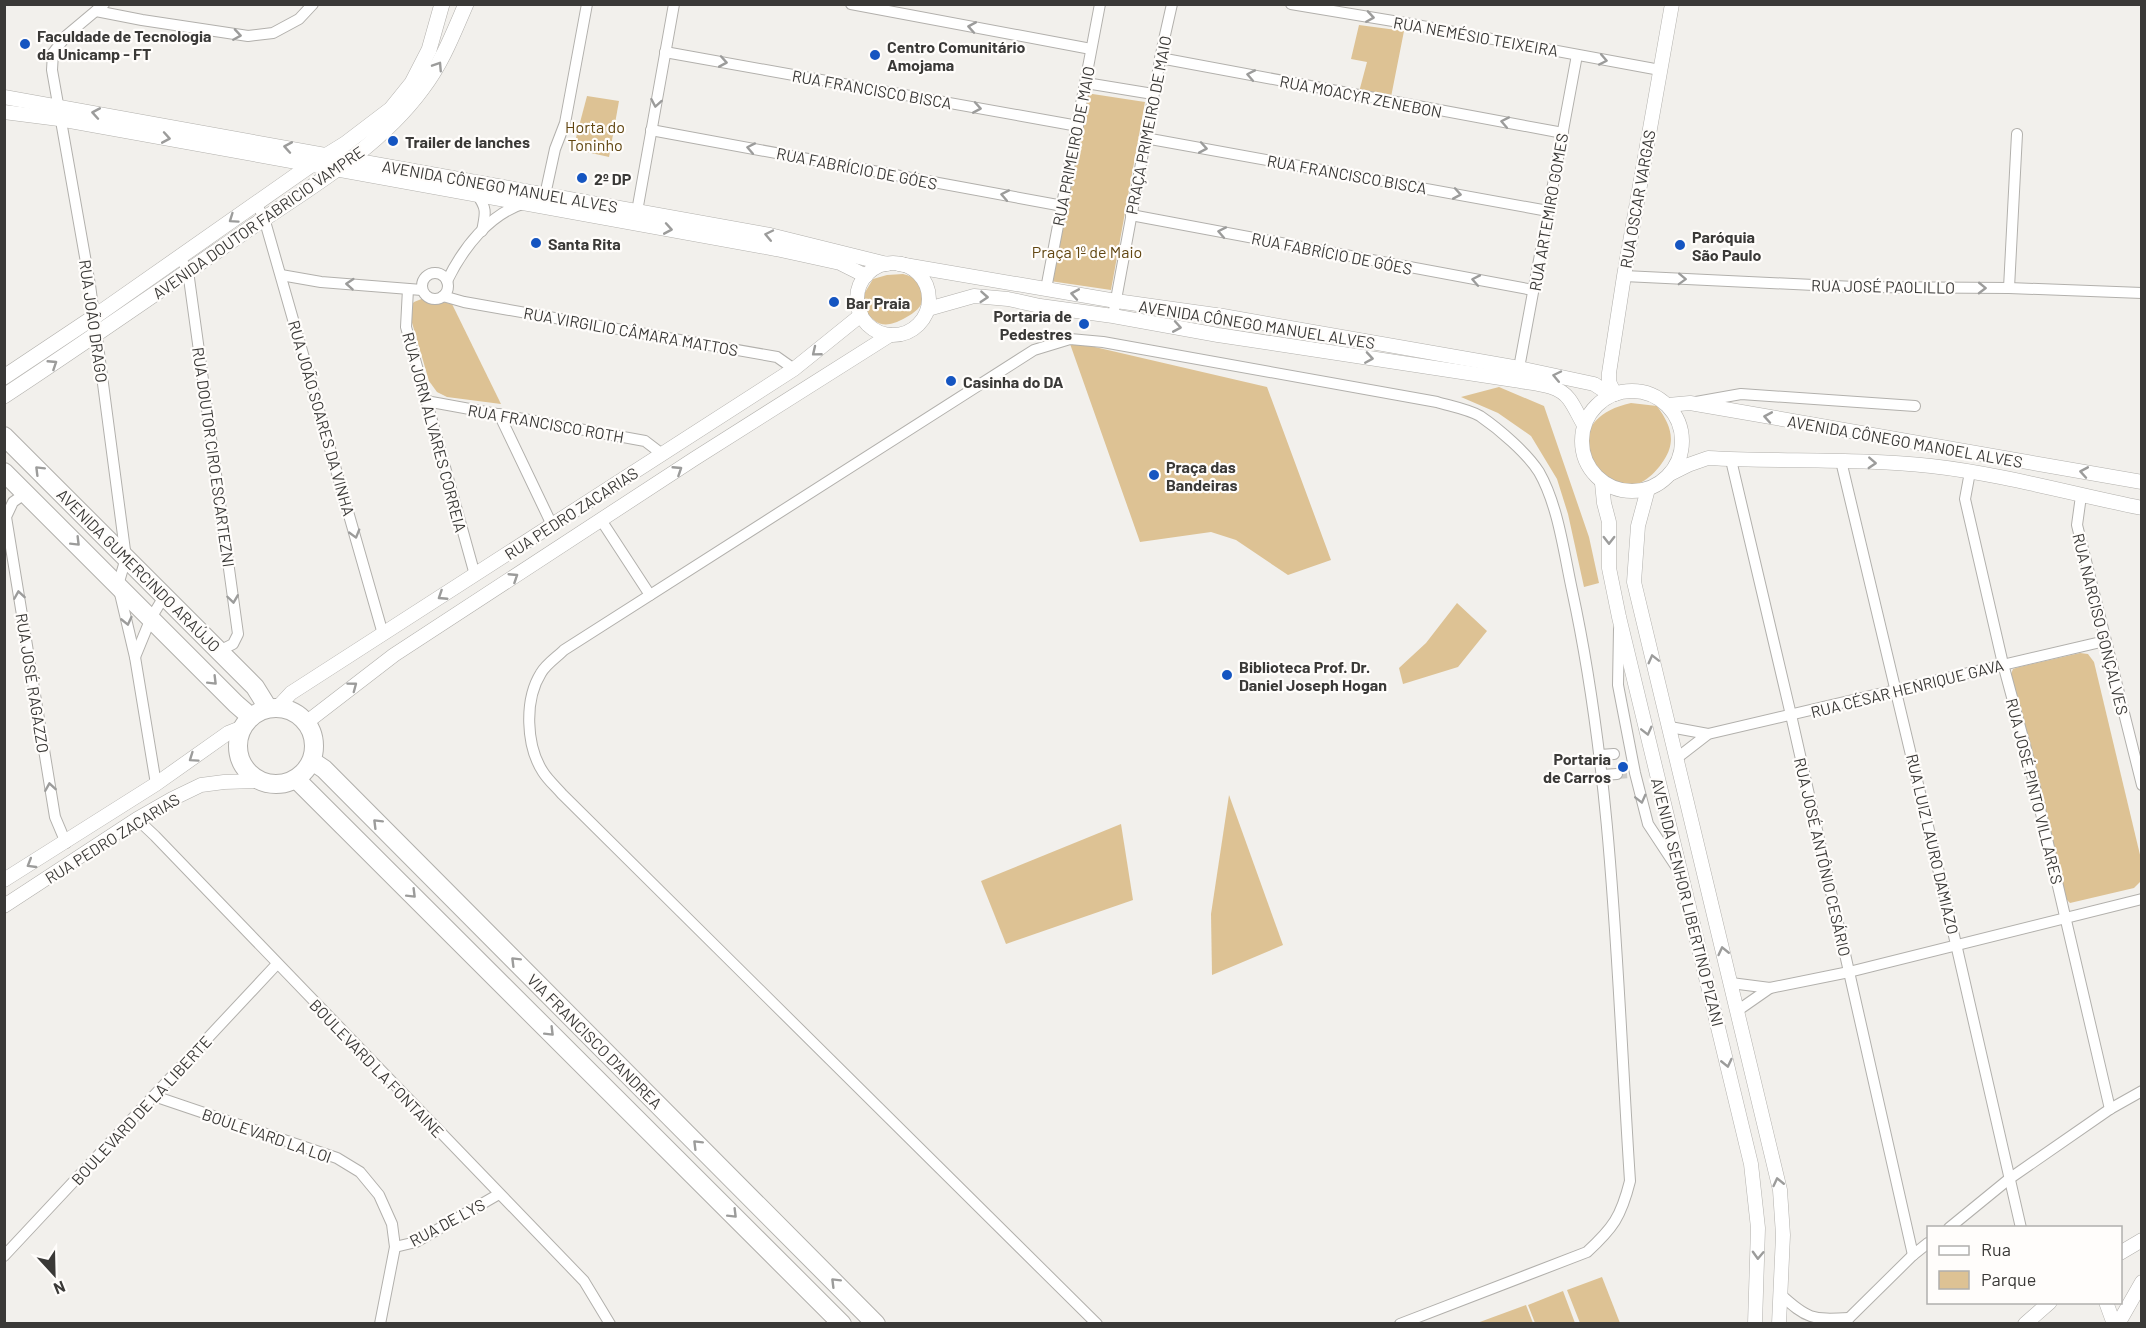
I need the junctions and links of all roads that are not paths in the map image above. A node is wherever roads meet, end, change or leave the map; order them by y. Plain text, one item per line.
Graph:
1 (313, 4) edge
2 (442, 4) edge
3 (466, 4) edge
4 (587, 4) edge
5 (674, 4) edge
6 (851, 4) edge
7 (1100, 4) edge
8 (1172, 4) edge
9 (1291, 4) edge
10 (1672, 4) edge
11 (100, 8) edge
12 (1091, 49) junction
13 (665, 52) junction
14 (1577, 55) junction
15 (1160, 58) junction
16 (1660, 70) junction
17 (1086, 83) junction
18 (1153, 94) junction
19 (4, 97) edge
20 (4, 112) edge
21 (58, 112) junction
22 (1078, 126) junction
23 (651, 130) junction
24 (1563, 133) junction
25 (2017, 134) dead end
26 (1145, 138) junction
27 (327, 154) junction
28 (352, 159) junction
29 (311, 165) junction
30 (336, 169) junction
31 (477, 195) junction
32 (545, 195) junction
33 (256, 203) junction
34 (525, 203) junction
35 (1063, 206) junction
36 (1548, 211) junction
37 (1131, 215) junction
38 (635, 217) junction
39 (264, 218) junction
40 (482, 231) junction
41 (179, 256) junction
42 (893, 264) junction
43 (188, 271) junction
44 (281, 275) junction
45 (866, 276) junction
46 (1624, 276) junction
47 (444, 285) junction
48 (422, 286) junction
49 (1046, 288) junction
50 (2009, 288) junction
51 (408, 289) junction
52 (1533, 290) junction
53 (2142, 294) edge
54 (1008, 299) junction
55 (1116, 301) junction
56 (928, 309) junction
57 (861, 315) junction
58 (1113, 316) junction
59 (94, 317) junction
60 (890, 335) junction
61 (96, 336) junction
62 (1519, 368) junction
63 (794, 369) junction
64 (4, 377) edge
65 (1613, 394) junction
66 (4, 396) edge
67 (426, 400) junction
68 (1689, 403) junction
69 (1668, 405) junction
70 (1915, 406) dead end
71 (499, 414) junction
72 (1584, 425) junction
73 (4, 436) edge
74 (662, 454) junction
75 (1731, 460) junction
76 (1841, 461) junction
77 (4, 471) edge
78 (1970, 472) junction
79 (1670, 474) junction
80 (2142, 482) edge
81 (1602, 483) junction
82 (1648, 489) junction
83 (26, 493) junction
84 (2080, 496) junction
85 (2142, 508) edge
86 (601, 520) junction
87 (552, 525) junction
88 (126, 558) junction
89 (475, 575) junction
90 (118, 585) junction
91 (650, 594) junction
92 (165, 595) junction
93 (1619, 617) junction
94 (151, 618) junction
95 (383, 634) junction
96 (2105, 641) junction
97 (219, 651) junction
98 (135, 657) junction
99 (2003, 664) junction
100 (1897, 691) junction
101 (273, 708) junction
102 (1791, 715) junction
103 (247, 722) junction
104 (307, 722) junction
105 (1670, 727) junction
106 (1708, 734) junction
107 (1614, 754) dead end
108 (1600, 755) junction
109 (1677, 758) junction
110 (312, 761) junction
111 (2140, 770) edge
112 (1617, 774) tunnel mouth
113 (1602, 775) junction
114 (296, 779) junction
115 (261, 781) junction
116 (156, 784) junction
117 (2142, 785) edge
118 (137, 819) junction
119 (66, 843) junction
120 (1683, 877) junction
121 (4, 880) edge
122 (2142, 899) edge
123 (4, 906) edge
124 (2065, 918) junction
125 (1956, 944) junction
126 (277, 964) junction
127 (1849, 972) junction
128 (1731, 983) junction
129 (1770, 988) junction
130 (1737, 1011) junction
131 (2142, 1091) edge
132 (154, 1096) junction
133 (2110, 1109) junction
134 (2009, 1179) junction
135 (499, 1194) junction
136 (1950, 1226) edge
137 (2021, 1226) edge
138 (2142, 1240) edge
139 (1927, 1244) edge
140 (395, 1247) junction
141 (2122, 1252) edge
142 (1913, 1255) junction
143 (4, 1256) edge
144 (2142, 1282) edge
145 (1780, 1294) junction
146 (2048, 1304) edge
147 (2107, 1304) edge
148 (1846, 1321) edge
149 (839, 1322) edge
150 (380, 1323) edge
151 (610, 1323) edge
152 (876, 1323) edge
153 (1097, 1323) edge
154 (1400, 1323) edge
155 (1755, 1323) edge
156 (1779, 1323) edge
157 (2025, 1323) edge
158 (2116, 1323) edge

11 -> 1 street
2 - 27 main road, AVENIDA DOUTOR FABRICIO VAMPRE
28 -> 3 main road, AVENIDA DOUTOR FABRICIO VAMPRE
4 - 32 street
5 - 13 street
12 -> 6 street
7 - 12 street, RUA PRIMEIRO DE MAIO
8 - 15 street, PRAÇA PRIMEIRO DE MAIO
9 -> 14 street, RUA NEMÉSIO TEIXEIRA
10 - 16 street, RUA OSCAR VARGAS
11 - 21 street, RUA JOÃO DRAGO
12 - 17 street, RUA PRIMEIRO DE MAIO
13 -> 22 street, RUA FRANCISCO BISCA
13 -> 23 street
14 -> 16 street, RUA NEMÉSIO TEIXEIRA
14 - 24 street, RUA ARTEMIRO GOMES
15 - 18 street, PRAÇA PRIMEIRO DE MAIO
24 -> 15 street, RUA MOACYR ZENEBON
16 - 46 street, RUA OSCAR VARGAS
17 - 18 street
17 - 22 street, RUA PRIMEIRO DE MAIO
18 - 26 street, PRAÇA PRIMEIRO DE MAIO
19 - 21 street, AVENIDA CÔNEGO MANUEL ALVES
20 - 21 street, AVENIDA CÔNEGO MANUEL ALVES
27 -> 21 street, AVENIDA CÔNEGO MANUEL ALVES
21 -> 29 street, AVENIDA CÔNEGO MANUEL ALVES
21 - 59 street, RUA JOÃO DRAGO
22 - 35 street, RUA PRIMEIRO DE MAIO
35 -> 23 street, RUA FABRÍCIO DE GÓES
23 - 38 street
24 - 36 street, RUA ARTEMIRO GOMES
25 - 50 street
26 -> 36 street, RUA FRANCISCO BISCA
26 - 37 street, PRAÇA PRIMEIRO DE MAIO
27 - 28 street, AVENIDA CÔNEGO MANUEL ALVES
27 - 29 main road, AVENIDA DOUTOR FABRICIO VAMPRE
28 - 30 main road, AVENIDA DOUTOR FABRICIO VAMPRE
28 - 32 street, AVENIDA CÔNEGO MANUEL ALVES
29 - 30 street, AVENIDA CÔNEGO MANUEL ALVES
29 - 33 main road, AVENIDA DOUTOR FABRICIO VAMPRE
30 - 31 street, AVENIDA CÔNEGO MANUEL ALVES
30 - 39 main road, AVENIDA DOUTOR FABRICIO VAMPRE
31 - 34 street, AVENIDA CÔNEGO MANUEL ALVES
31 - 40 street
32 - 38 street, AVENIDA CÔNEGO MANUEL ALVES
33 - 39 street, RUA JOÃO SOARES DA VINHA
33 -> 41 main road, AVENIDA DOUTOR FABRICIO VAMPRE
34 - 38 street, AVENIDA CÔNEGO MANUEL ALVES
34 - 40 street
35 - 49 street, RUA PRIMEIRO DE MAIO
36 - 52 street, RUA ARTEMIRO GOMES
52 -> 37 street, RUA FABRÍCIO DE GÓES
37 - 55 street, PRAÇA PRIMEIRO DE MAIO
42 -> 38 street, AVENIDA CÔNEGO MANUEL ALVES
38 -> 45 street, AVENIDA CÔNEGO MANUEL ALVES
39 - 43 main road, AVENIDA DOUTOR FABRICIO VAMPRE
39 - 44 street, RUA JOÃO SOARES DA VINHA
40 - 47 street
41 - 43 street, RUA DOUTOR CIRO ESCARTEZNI
41 - 59 main road, AVENIDA DOUTOR FABRICIO VAMPRE
42 - 45 street
42 - 49 street, AVENIDA CÔNEGO MANUEL ALVES
42 - 56 street
43 - 61 main road, AVENIDA DOUTOR FABRICIO VAMPRE
43 -> 97 street, RUA DOUTOR CIRO ESCARTEZNI
51 -> 44 street
44 -> 95 street, RUA JOÃO SOARES DA VINHA
45 - 57 street
46 -> 50 street, RUA JOSÉ PAOLILLO
46 - 65 street, RUA OSCAR VARGAS
47 - 48 street
47 - 48 street
47 - 63 street, RUA VIRGILIO CÂMARA MATTOS
48 - 51 street
49 - 54 street
55 -> 49 street, AVENIDA CÔNEGO MANUEL ALVES
50 - 53 street, RUA JOSÉ PAOLILLO
51 - 67 street, RUA JORN ALVARES CORREIA
52 - 62 street, RUA ARTEMIRO GOMES
56 -> 54 street, AVENIDA CÔNEGO MANUEL ALVES
54 - 58 street, AVENIDA CÔNEGO MANUEL ALVES
55 - 58 street, PRAÇA PRIMEIRO DE MAIO
55 - 62 street, AVENIDA CÔNEGO MANUEL ALVES
56 - 60 street
57 - 60 street
57 -> 63 street, RUA PEDRO ZACARIAS
58 -> 72 street, AVENIDA CÔNEGO MANUEL ALVES
59 - 61 street, RUA JOÃO DRAGO
59 - 64 main road, AVENIDA DOUTOR FABRICIO VAMPRE
86 -> 60 street, RUA PEDRO ZACARIAS
66 -> 61 main road, AVENIDA DOUTOR FABRICIO VAMPRE
61 - 88 street, RUA JOÃO DRAGO
65 -> 62 street, AVENIDA CÔNEGO MANUEL ALVES
63 - 74 street, RUA PEDRO ZACARIAS
65 - 69 street
65 - 72 street
67 - 71 street, RUA FRANCISCO ROTH
67 - 89 street, RUA JORN ALVARES CORREIA
68 - 69 street, AVENIDA CÔNEGO MANOEL ALVES
68 - 70 street
80 -> 68 street, AVENIDA CÔNEGO MANOEL ALVES
69 - 79 street
71 - 74 street, RUA FRANCISCO ROTH
71 - 87 street
72 - 81 street
88 -> 73 highway, AVENIDA GUMERCINDO ARAÚJO
74 - 87 street, RUA PEDRO ZACARIAS
75 - 76 street, AVENIDA CÔNEGO MANOEL ALVES
75 - 79 street, AVENIDA CÔNEGO MANOEL ALVES
75 - 102 street, RUA JOSÉ ANTÔNIO CESÁRIO
76 -> 78 street, AVENIDA CÔNEGO MANOEL ALVES
76 - 100 street, RUA LUIZ LAURO DAMIAZO
77 - 83 highway, AVENIDA GUMERCINDO ARAÚJO
78 - 84 street, AVENIDA CÔNEGO MANOEL ALVES
78 - 99 street, RUA JOSÉ PINTO VILLARES
79 - 82 street
81 - 82 street
81 -> 93 street, AVENIDA SENHOR LIBERTINO PIZANI
105 -> 82 street, AVENIDA SENHOR LIBERTINO PIZANI
83 -> 90 highway, AVENIDA GUMERCINDO ARAÚJO
119 -> 83 street, RUA JOSÉ RAGAZZO
84 - 85 street, AVENIDA CÔNEGO MANOEL ALVES
84 - 96 street, RUA NARCISO GONÇALVES
86 - 91 street
104 -> 86 street, RUA PEDRO ZACARIAS
87 - 89 street, RUA PEDRO ZACARIAS
88 - 90 street, RUA JOÃO DRAGO
88 - 92 highway, AVENIDA GUMERCINDO ARAÚJO
89 -> 95 street, RUA PEDRO ZACARIAS
90 - 94 highway, AVENIDA GUMERCINDO ARAÚJO
90 -> 98 street, RUA JOÃO DRAGO
91 - 108 street
91 - 153 street
92 - 94 street
92 - 97 highway, AVENIDA GUMERCINDO ARAÚJO
93 -> 120 street, AVENIDA SENHOR LIBERTINO PIZANI
93 -> 120 street
94 - 98 street
94 -> 103 highway, AVENIDA GUMERCINDO ARAÚJO
95 - 101 street, RUA PEDRO ZACARIAS
96 - 99 street, RUA CÉSAR HENRIQUE GAVA
96 - 111 street, RUA NARCISO GONÇALVES
97 - 101 highway, AVENIDA GUMERCINDO ARAÚJO
98 - 116 street, RUA JOÃO DRAGO
99 - 100 street, RUA CÉSAR HENRIQUE GAVA
99 - 124 street, RUA JOSÉ PINTO VILLARES
100 - 102 street, RUA CÉSAR HENRIQUE GAVA
100 - 125 street, RUA LUIZ LAURO DAMIAZO
101 - 103 highway
101 - 104 highway
102 - 106 street, RUA CÉSAR HENRIQUE GAVA
102 - 127 street, RUA JOSÉ ANTÔNIO CESÁRIO
103 - 115 highway
103 -> 116 street, RUA PEDRO ZACARIAS
104 - 110 highway
105 - 106 street, RUA CÉSAR HENRIQUE GAVA
105 - 109 street, AVENIDA SENHOR LIBERTINO PIZANI
106 - 109 street, RUA CÉSAR HENRIQUE GAVA
107 - 108 street
108 - 113 street
128 -> 109 street, AVENIDA SENHOR LIBERTINO PIZANI
110 - 114 highway
152 -> 110 highway, VIA FRANCISCO D'ANDREA
111 - 117 street, RUA NARCISO GONÇALVES
112 - 113 street
113 - 154 street
114 - 115 highway
114 -> 149 highway, VIA FRANCISCO D'ANDREA
115 - 118 street, RUA PEDRO ZACARIAS
116 - 119 street, RUA PEDRO ZACARIAS
118 - 123 street, RUA PEDRO ZACARIAS
118 - 126 street, BOULEVARD LA FONTAINE
119 -> 121 street, RUA PEDRO ZACARIAS
120 -> 155 street, AVENIDA SENHOR LIBERTINO PIZANI
122 - 124 street
124 - 125 street
124 - 133 street, RUA JOSÉ PINTO VILLARES
125 - 127 street
125 - 134 street, RUA LUIZ LAURO DAMIAZO
126 - 132 street, BOULEVARD DE LA LIBERTE
126 - 135 street, BOULEVARD LA FONTAINE
127 - 129 street
127 - 142 street, RUA JOSÉ ANTÔNIO CESÁRIO
128 - 129 street
128 - 130 street, AVENIDA SENHOR LIBERTINO PIZANI
129 - 130 street
145 -> 130 street, AVENIDA SENHOR LIBERTINO PIZANI
131 - 133 street
132 - 140 street, BOULEVARD LA LOI
132 - 143 street, BOULEVARD DE LA LIBERTE
133 - 134 street
134 - 136 street
134 - 137 street, RUA LUIZ LAURO DAMIAZO
135 - 140 street, RUA DE LYS
135 - 151 street, BOULEVARD LA FONTAINE
138 - 141 street
139 - 142 street
140 - 150 street, BOULEVARD LA LOI
142 - 148 street
144 - 158 street
145 - 148 street
145 - 156 street, AVENIDA SENHOR LIBERTINO PIZANI
146 - 157 street
147 - 158 street

